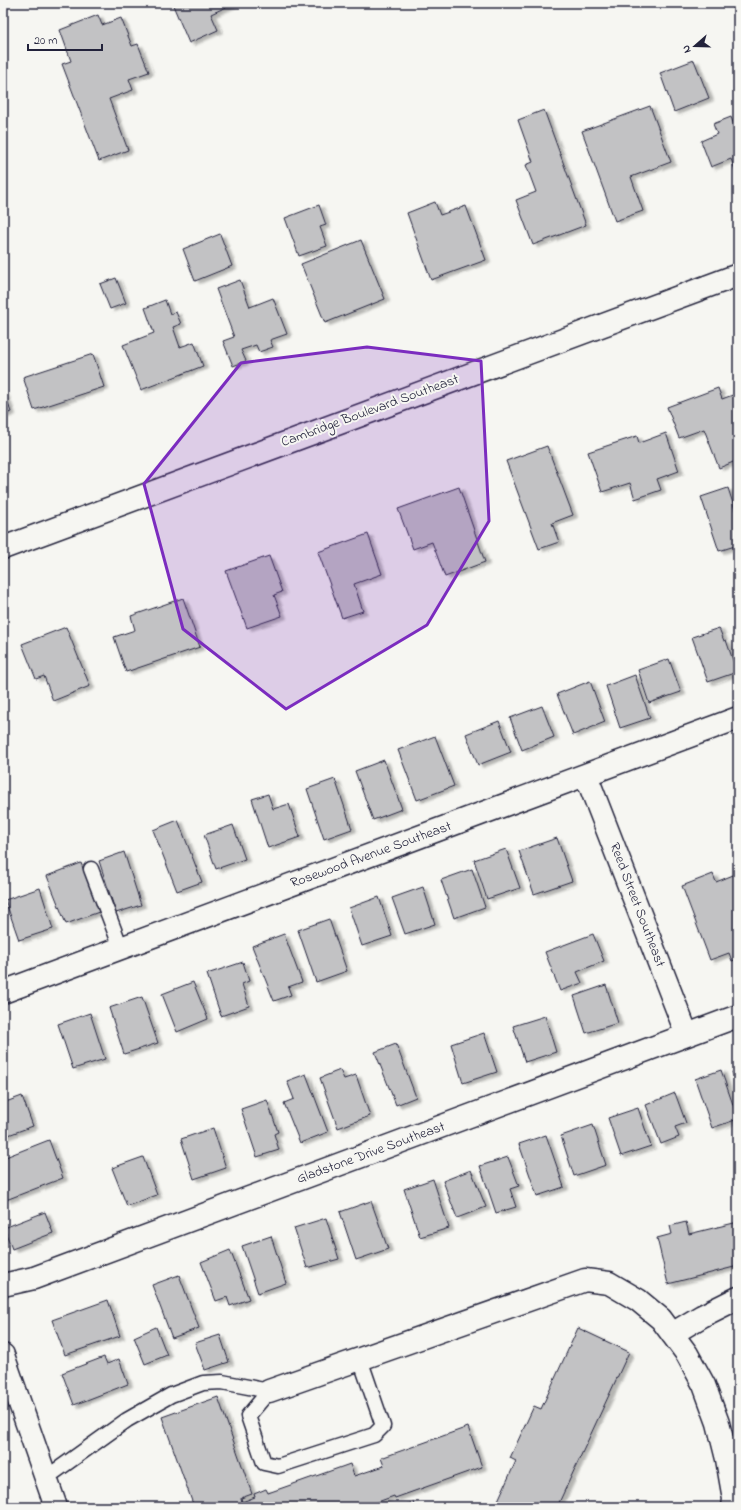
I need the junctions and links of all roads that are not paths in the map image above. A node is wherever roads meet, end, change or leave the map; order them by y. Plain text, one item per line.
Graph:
1 (738, 275) edge
2 (3, 548) edge
3 (738, 718) edge
4 (586, 775) junction
5 (91, 870) dead end
6 (121, 948) junction
7 (3, 992) edge
8 (738, 1016) edge
9 (687, 1035) junction
10 (3, 1285) edge
11 (738, 1298) edge
12 (672, 1334) junction
13 (3, 1355) edge
14 (360, 1359) junction
15 (269, 1391) junction
16 (46, 1478) junction
17 (56, 1507) edge
18 (733, 1507) edge

1 - 2 street, Cambridge Boulevard Southeast
3 - 4 street, Rosewood Avenue Southeast
4 - 6 street, Rosewood Avenue Southeast
4 - 9 street, Reed Street Southeast
5 - 6 lane
6 - 7 street, Rosewood Avenue Southeast
8 - 9 street, Gladstone Drive Southeast
9 - 10 street, Gladstone Drive Southeast
11 - 12 street
12 - 14 street
12 - 18 street
13 - 16 street
14 - 15 street
14 - 15 lane
15 - 16 lane
16 - 17 street

